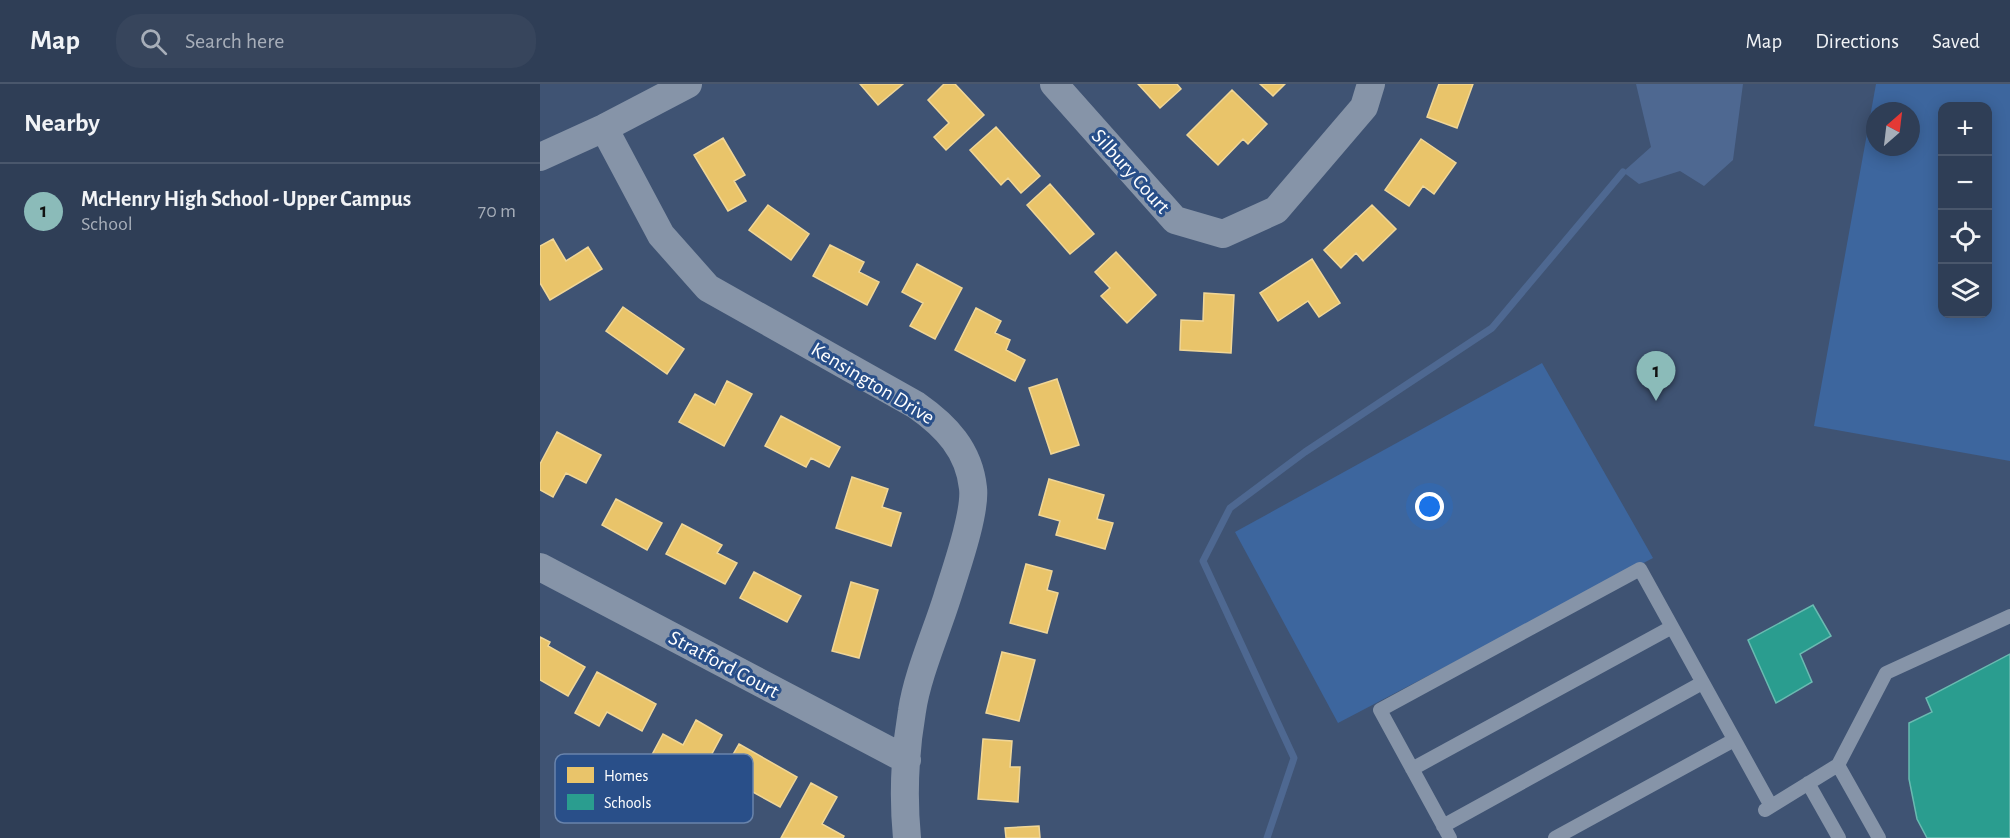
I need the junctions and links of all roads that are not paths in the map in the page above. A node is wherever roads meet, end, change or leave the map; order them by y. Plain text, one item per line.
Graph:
1 (687, 84) edge
2 (1054, 84) edge
3 (1371, 84) edge
4 (604, 128) junction
5 (540, 157) edge
6 (540, 567) edge
7 (2010, 616) edge
8 (1672, 627) junction
9 (1702, 683) junction
10 (1734, 740) junction
11 (907, 760) junction
12 (1838, 765) junction
13 (1412, 769) junction
14 (1808, 783) junction
15 (1446, 832) edge
16 (907, 838) edge
17 (1555, 838) edge
18 (1839, 838) edge
19 (1879, 838) edge

1 - 4 street
2 - 3 street, Silbury Court
4 - 5 street
4 - 11 street, Kensington Drive
6 - 11 street, Stratford Court
7 - 12 lane
8 - 9 lane
8 - 13 lane
8 - 13 lane
9 - 10 lane
9 - 15 lane
10 - 14 lane
10 - 17 lane
11 - 16 street, Kensington Drive
12 - 14 lane
12 - 19 lane
13 - 15 lane
14 - 18 lane

